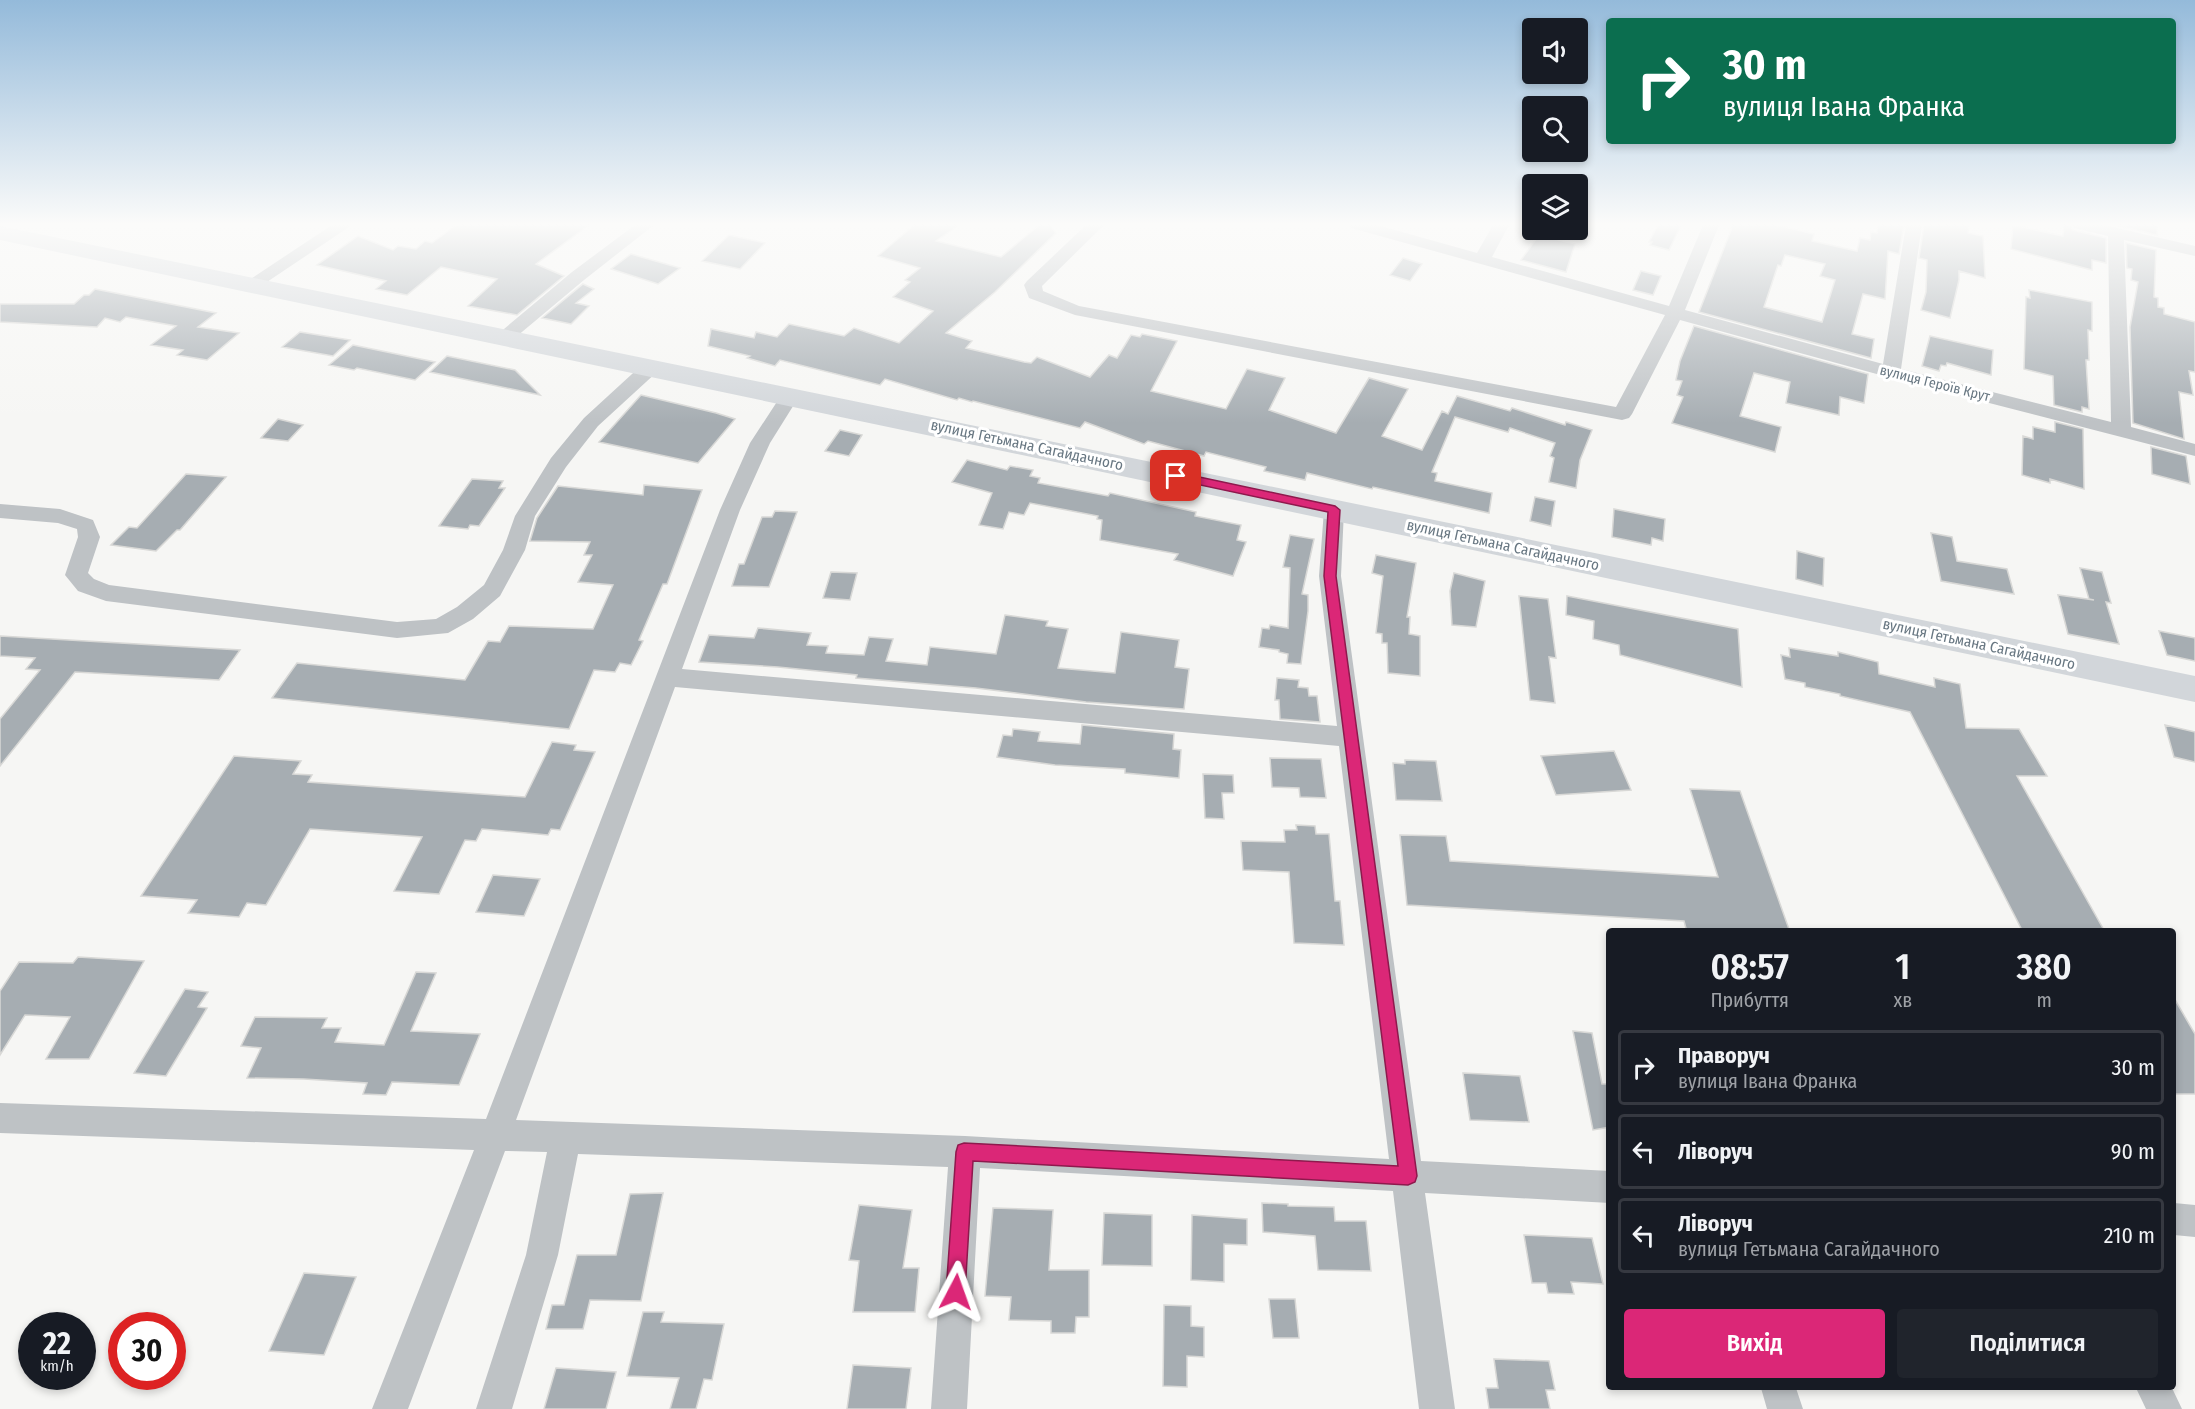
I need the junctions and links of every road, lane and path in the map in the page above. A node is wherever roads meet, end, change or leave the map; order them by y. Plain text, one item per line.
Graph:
1 (272, 291) edge
2 (560, 291) edge
3 (1035, 291) edge
4 (1594, 291) edge
5 (1684, 291) edge
6 (1904, 291) edge
7 (2117, 291) edge
8 (1675, 313) junction
9 (504, 338) junction
10 (651, 367) junction
11 (1891, 372) junction
12 (791, 395) junction
13 (2121, 430) junction
14 (2195, 450) edge
15 (1335, 510) junction
16 (0, 511) edge
17 (667, 677) junction
18 (2195, 689) edge
19 (1351, 737) junction
20 (0, 1118) edge
21 (495, 1135) junction
22 (565, 1138) junction
23 (964, 1152) junction
24 (1408, 1176) junction
25 (1606, 1187) edge
26 (2176, 1219) edge
27 (2195, 1221) edge
28 (1780, 1390) edge
29 (2155, 1390) edge
30 (390, 1409) edge
31 (494, 1409) edge
32 (949, 1409) edge
33 (1437, 1409) edge
34 (1785, 1409) edge
35 (2164, 1409) edge

1 - 9 main road, вулиця Гетьмана Сагайдачного
2 - 9 street
3 - 8 street
4 - 8 street, вулиця Героїв Крут
5 - 8 street
6 - 11 street
7 - 13 street
8 - 11 street, вулиця Героїв Крут
9 - 10 main road, вулиця Гетьмана Сагайдачного
10 - 12 main road, вулиця Гетьмана Сагайдачного
10 - 16 street
11 - 13 street, вулиця Героїв Крут
12 - 15 main road, вулиця Гетьмана Сагайдачного
12 - 17 street
13 - 14 street, вулиця Героїв Крут
15 - 18 main road, вулиця Гетьмана Сагайдачного
15 - 19 street
17 - 19 street
17 - 21 street
19 - 24 street
20 - 21 street
21 - 22 street
21 - 30 street
22 - 23 street
22 - 31 street
23 - 24 street
23 - 32 street
24 - 25 street
24 - 33 street
26 - 27 street
28 - 34 street
29 - 35 street

